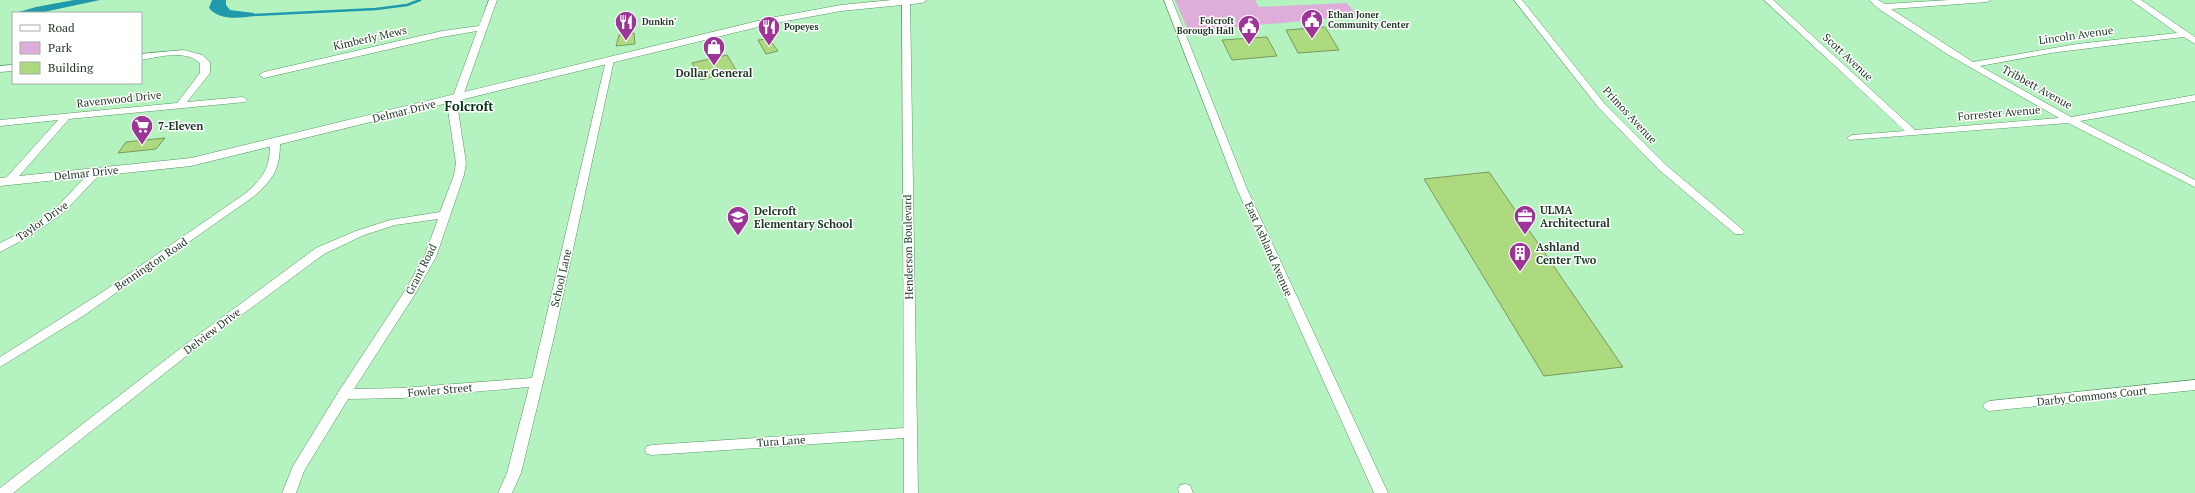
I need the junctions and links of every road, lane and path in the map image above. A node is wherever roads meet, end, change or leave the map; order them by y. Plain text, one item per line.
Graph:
1 (493, 0) edge
2 (922, 0) edge
3 (1168, 0) edge
4 (1518, 0) edge
5 (1768, 0) edge
6 (1873, 0) edge
7 (1987, 0) edge
8 (2135, 0) edge
9 (906, 1) edge
10 (1882, 7) junction
11 (482, 28) junction
12 (2183, 35) junction
13 (2195, 41) edge
14 (142, 57) edge
15 (610, 60) junction
16 (1973, 65) junction
17 (12, 68) edge
18 (0, 69) edge
19 (264, 75) dead end
20 (457, 98) junction
21 (2195, 98) edge
22 (242, 100) dead end
23 (181, 104) junction
24 (66, 117) junction
25 (2070, 120) junction
26 (0, 123) edge
27 (1912, 132) junction
28 (1852, 138) dead end
29 (275, 143) junction
30 (96, 172) junction
31 (2192, 180) edge
32 (4, 182) edge
33 (445, 215) junction
34 (1739, 232) dead end
35 (0, 248) edge
36 (0, 362) edge
37 (536, 382) junction
38 (2195, 384) edge
39 (343, 394) junction
40 (1989, 406) dead end
41 (910, 433) junction
42 (652, 450) dead end
43 (3, 493) edge
44 (289, 493) edge
45 (505, 493) edge
46 (911, 493) edge
47 (1381, 493) edge

1 - 11 street, Grant Road
2 - 9 street, Delmar Drive
3 - 47 street, East Ashland Avenue
4 - 34 street, Primos Avenue
5 - 27 street, Scott Avenue
6 - 10 street, Tribbett Avenue
7 - 10 street
8 - 12 street
9 - 15 street, Delmar Drive
9 - 41 street, Henderson Boulevard
10 - 16 street, Tribbett Avenue
11 - 19 street, Kimberly Mews
11 - 20 street, Grant Road
12 - 13 street
12 - 16 street, Lincoln Avenue
14 - 23 street
15 - 20 street, Delmar Drive
15 - 37 street, School Lane
16 - 25 street, Tribbett Avenue
17 - 18 street
20 - 29 street, Delmar Drive
20 - 33 street, Grant Road
21 - 25 street, Forrester Avenue
22 - 23 street, Ravenwood Drive
23 - 24 street, Ravenwood Drive
24 - 26 street, Ravenwood Drive
24 - 32 street
25 - 27 street, Forrester Avenue
25 - 31 street, Tribbett Avenue
27 - 28 street, Forrester Avenue
29 - 30 street, Delmar Drive
29 - 36 street, Bennington Road
30 - 32 street, Delmar Drive
30 - 35 street, Taylor Drive
33 - 39 street, Grant Road
33 - 43 street, Delview Drive
37 - 39 street, Fowler Street
37 - 45 street, School Lane
38 - 40 street, Darby Commons Court
39 - 44 street, Grant Road
41 - 42 street, Tura Lane
41 - 46 street, Henderson Boulevard

